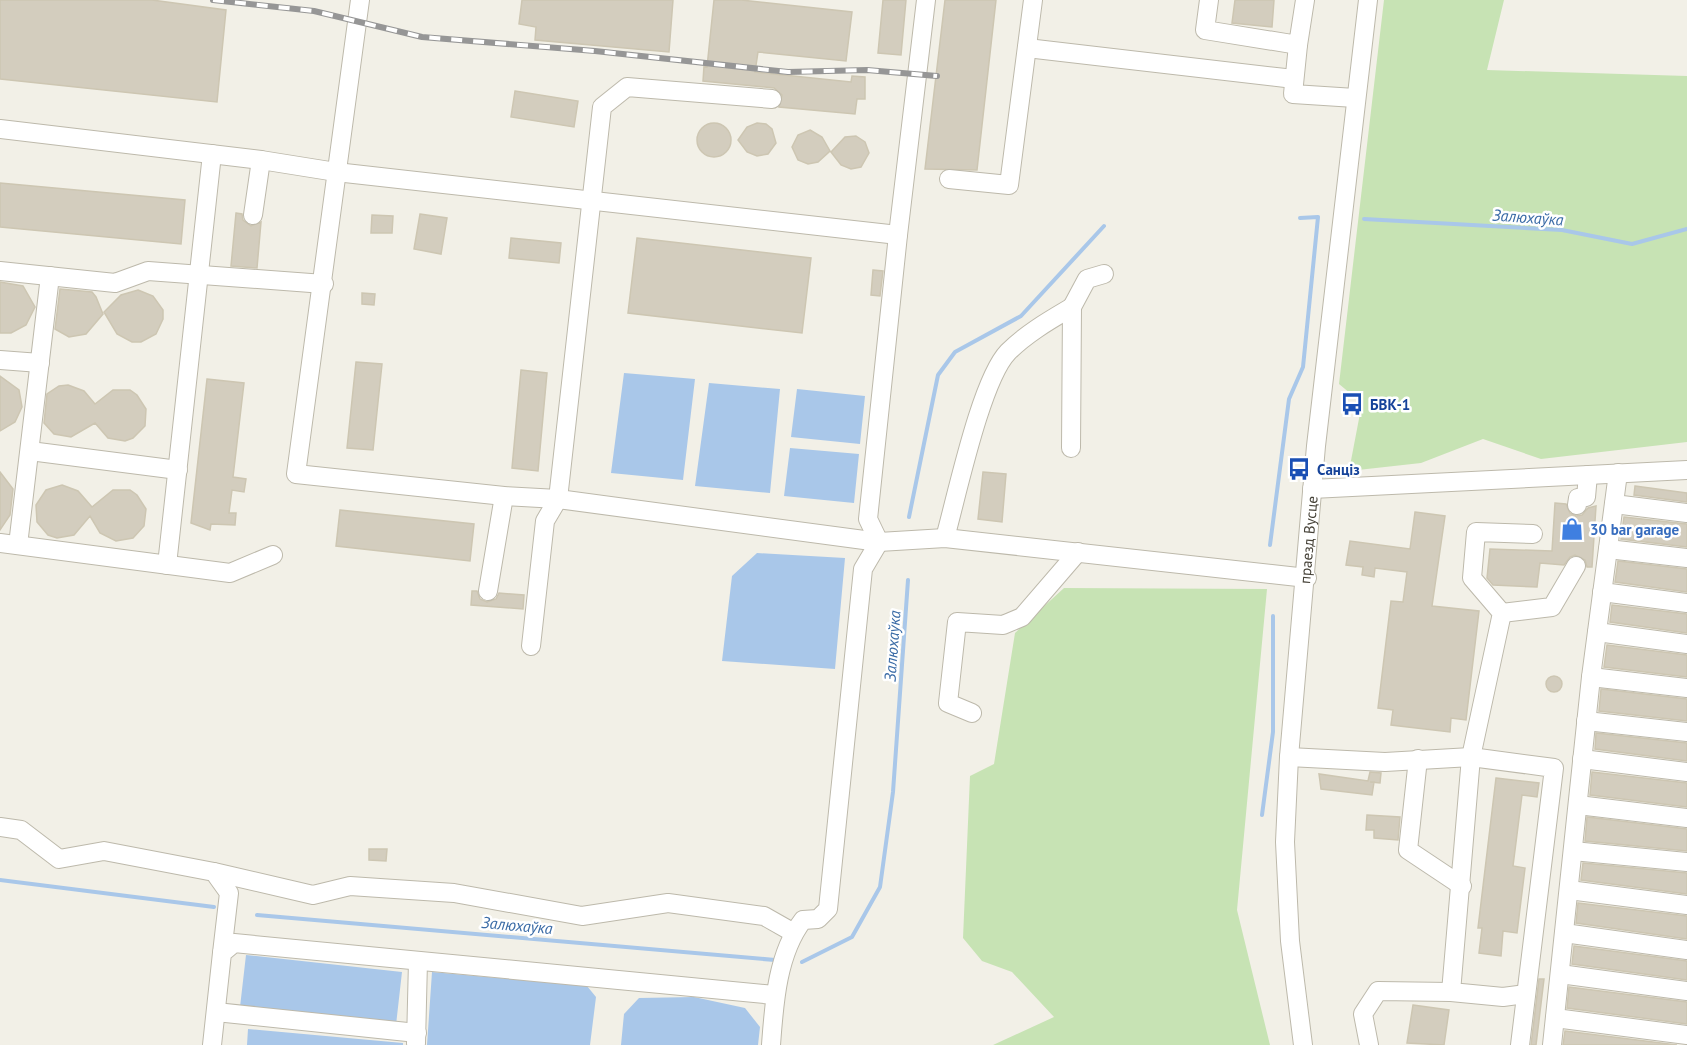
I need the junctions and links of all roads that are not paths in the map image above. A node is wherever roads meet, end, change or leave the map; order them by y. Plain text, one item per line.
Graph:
1 (360, 0) edge
2 (926, 0) edge
3 (1033, 0) edge
4 (1209, 0) edge
5 (1305, 0) edge
6 (1368, 0) edge
7 (1298, 45) junction
8 (1027, 48) junction
9 (1294, 79) junction
10 (1355, 98) junction
11 (772, 99) dead end
12 (0, 129) edge
13 (212, 154) junction
14 (261, 160) junction
15 (336, 172) junction
16 (948, 178) dead end
17 (592, 202) junction
18 (253, 216) dead end
19 (898, 235) junction
20 (0, 271) edge
21 (1104, 274) dead end
22 (50, 276) junction
23 (200, 276) junction
24 (324, 284) junction
25 (1072, 307) junction
26 (0, 360) edge
27 (40, 363) junction
28 (1071, 448) dead end
29 (30, 451) junction
30 (178, 470) junction
31 (1687, 470) edge
32 (1618, 473) junction
33 (1588, 475) junction
34 (1312, 489) junction
35 (504, 496) junction
36 (558, 499) junction
37 (1614, 504) junction
38 (1577, 505) dead end
39 (1687, 513) edge
40 (1533, 534) dead end
41 (945, 538) junction
42 (879, 542) junction
43 (9, 544) edge
44 (1608, 549) junction
45 (1078, 552) junction
46 (273, 555) dead end
47 (1687, 558) edge
48 (167, 565) junction
49 (1576, 566) dead end
50 (1307, 578) junction
51 (488, 591) dead end
52 (1602, 592) junction
53 (1687, 603) edge
54 (1502, 613) junction
55 (1597, 632) junction
56 (1687, 644) edge
57 (531, 646) dead end
58 (1591, 677) junction
59 (1687, 687) edge
60 (972, 713) dead end
61 (1586, 721) junction
62 (1687, 732) edge
63 (1289, 757) junction
64 (1471, 757) junction
65 (1418, 759) junction
66 (1582, 759) junction
67 (1687, 772) edge
68 (1578, 805) junction
69 (1687, 819) edge
70 (0, 827) edge
71 (1573, 851) junction
72 (1687, 862) edge
73 (214, 872) junction
74 (1462, 885) junction
75 (1569, 890) junction
76 (1687, 905) edge
77 (794, 933) junction
78 (1564, 933) junction
79 (1687, 950) edge
80 (222, 953) junction
81 (417, 961) junction
82 (1560, 974) junction
83 (1687, 991) edge
84 (1451, 992) junction
85 (1526, 994) junction
86 (774, 995) junction
87 (216, 1012) junction
88 (1555, 1018) junction
89 (1687, 1035) edge
90 (416, 1039) edge
91 (212, 1045) edge
92 (771, 1045) edge
93 (1303, 1045) edge
94 (1369, 1045) edge
95 (1520, 1045) edge
96 (1552, 1045) edge

1 - 15 street
2 - 19 street
3 - 8 street
4 - 7 street
5 - 7 street
6 - 10 street, праезд Вусце
7 - 9 street
8 - 9 street
8 - 16 street
9 - 10 street
10 - 34 street, праезд Вусце
11 - 17 street
12 - 13 street
13 - 14 street
13 - 23 street
14 - 15 street
14 - 18 street
15 - 17 street
15 - 24 street
17 - 19 street
17 - 36 street
19 - 42 street
20 - 22 street
21 - 25 street
22 - 23 street
22 - 27 street
23 - 24 street
23 - 30 street
24 - 35 street
25 - 28 street
25 - 41 street
26 - 27 street
27 - 29 street
29 - 30 street
29 - 43 street
30 - 48 street
31 - 32 street
32 - 33 street
32 - 37 street
33 - 34 street
33 - 38 street
34 - 50 street, праезд Вусце
35 - 36 street
35 - 51 street
36 - 42 street
36 - 57 street
37 - 39 street
37 - 44 street
40 - 54 street
41 - 42 street
41 - 45 street
42 - 77 street
43 - 48 street
44 - 47 street
44 - 52 street
45 - 50 street
45 - 60 street
46 - 48 street
49 - 54 street
50 - 63 street, праезд Вусце
52 - 53 street
52 - 55 street
54 - 64 street
55 - 56 street
55 - 58 street
58 - 59 street
58 - 61 street
61 - 62 street
61 - 66 street
63 - 65 street
63 - 93 street, праезд Вусце
64 - 65 street
64 - 74 street
64 - 85 street
65 - 74 street
66 - 67 street
66 - 68 street
68 - 69 street
68 - 71 street
70 - 73 street
71 - 72 street
71 - 75 street
73 - 77 street
73 - 80 street
74 - 84 street
75 - 76 street
75 - 78 street
77 - 86 street
78 - 79 street
78 - 82 street
80 - 81 street
80 - 87 street
81 - 86 street
81 - 90 street
82 - 83 street
82 - 88 street
84 - 85 street
84 - 94 street
85 - 95 street
86 - 92 street
87 - 90 street
87 - 91 street
88 - 89 street
88 - 96 street

